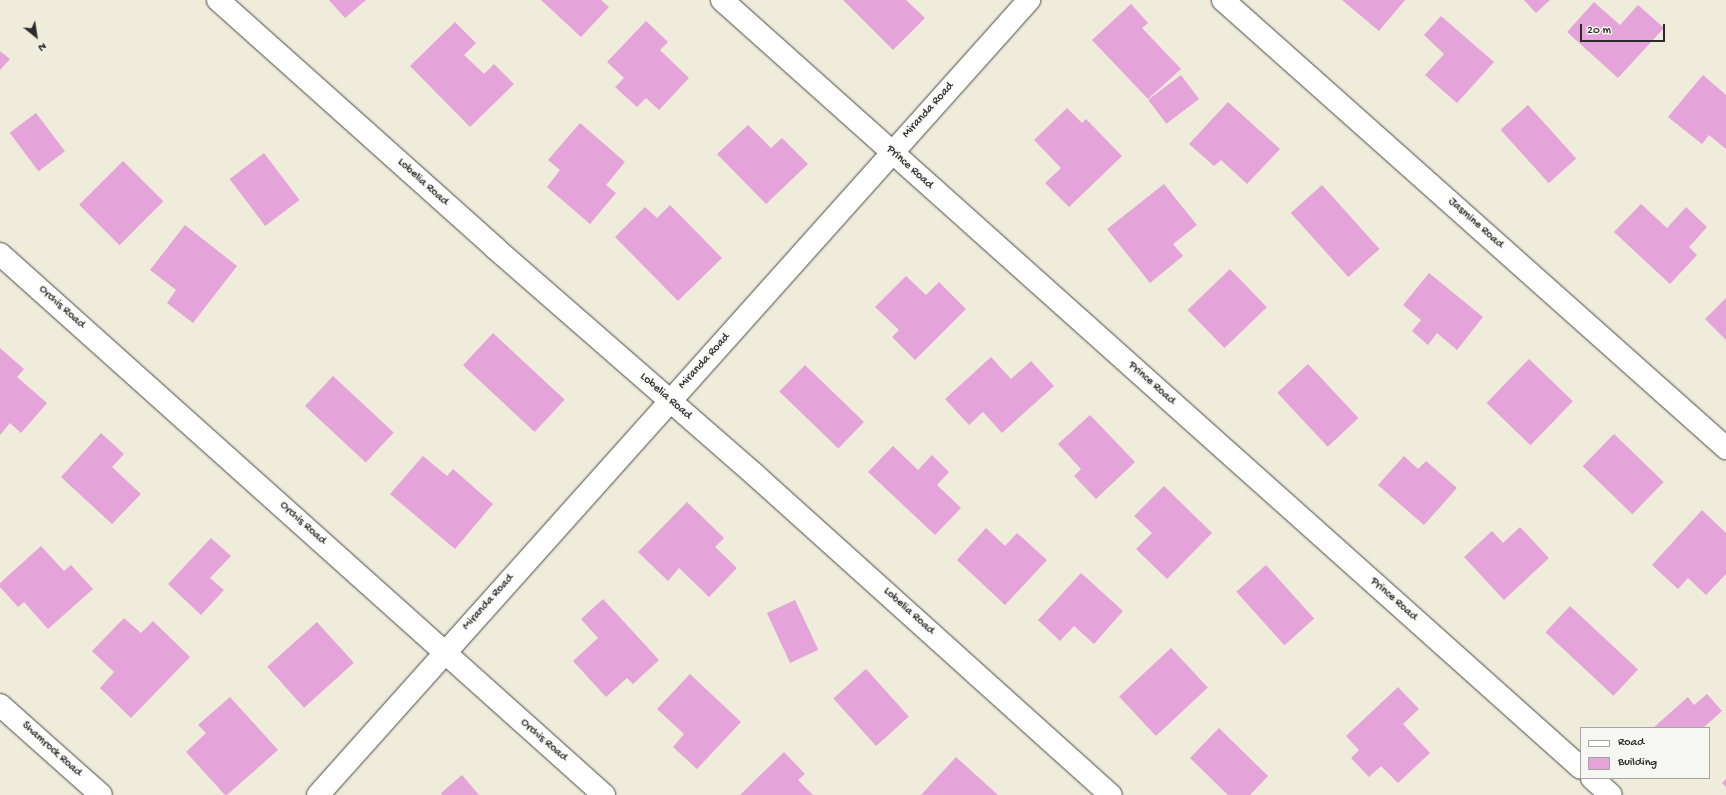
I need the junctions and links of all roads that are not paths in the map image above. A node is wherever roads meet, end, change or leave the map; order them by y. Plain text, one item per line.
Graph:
1 (218, 0) edge
2 (722, 0) edge
3 (1029, 0) edge
4 (1223, 0) edge
5 (891, 152) junction
6 (0, 254) edge
7 (670, 401) junction
8 (1726, 448) edge
9 (445, 653) junction
10 (0, 705) edge
11 (1580, 767) edge
12 (1593, 779) edge
13 (101, 795) edge
14 (318, 795) edge
15 (604, 795) edge
16 (1111, 795) edge
17 (1611, 795) edge

1 - 7 street, Lobelia Road
2 - 5 street, Prince Road
3 - 5 street, Miranda Road
4 - 8 street, Jasmine Road
5 - 7 street, Miranda Road
5 - 11 street, Prince Road
6 - 9 street, Orchis Road
7 - 9 street, Miranda Road
7 - 16 street, Lobelia Road
9 - 14 street, Miranda Road
9 - 15 street, Orchis Road
10 - 13 street, Shamrock Road
12 - 17 street

